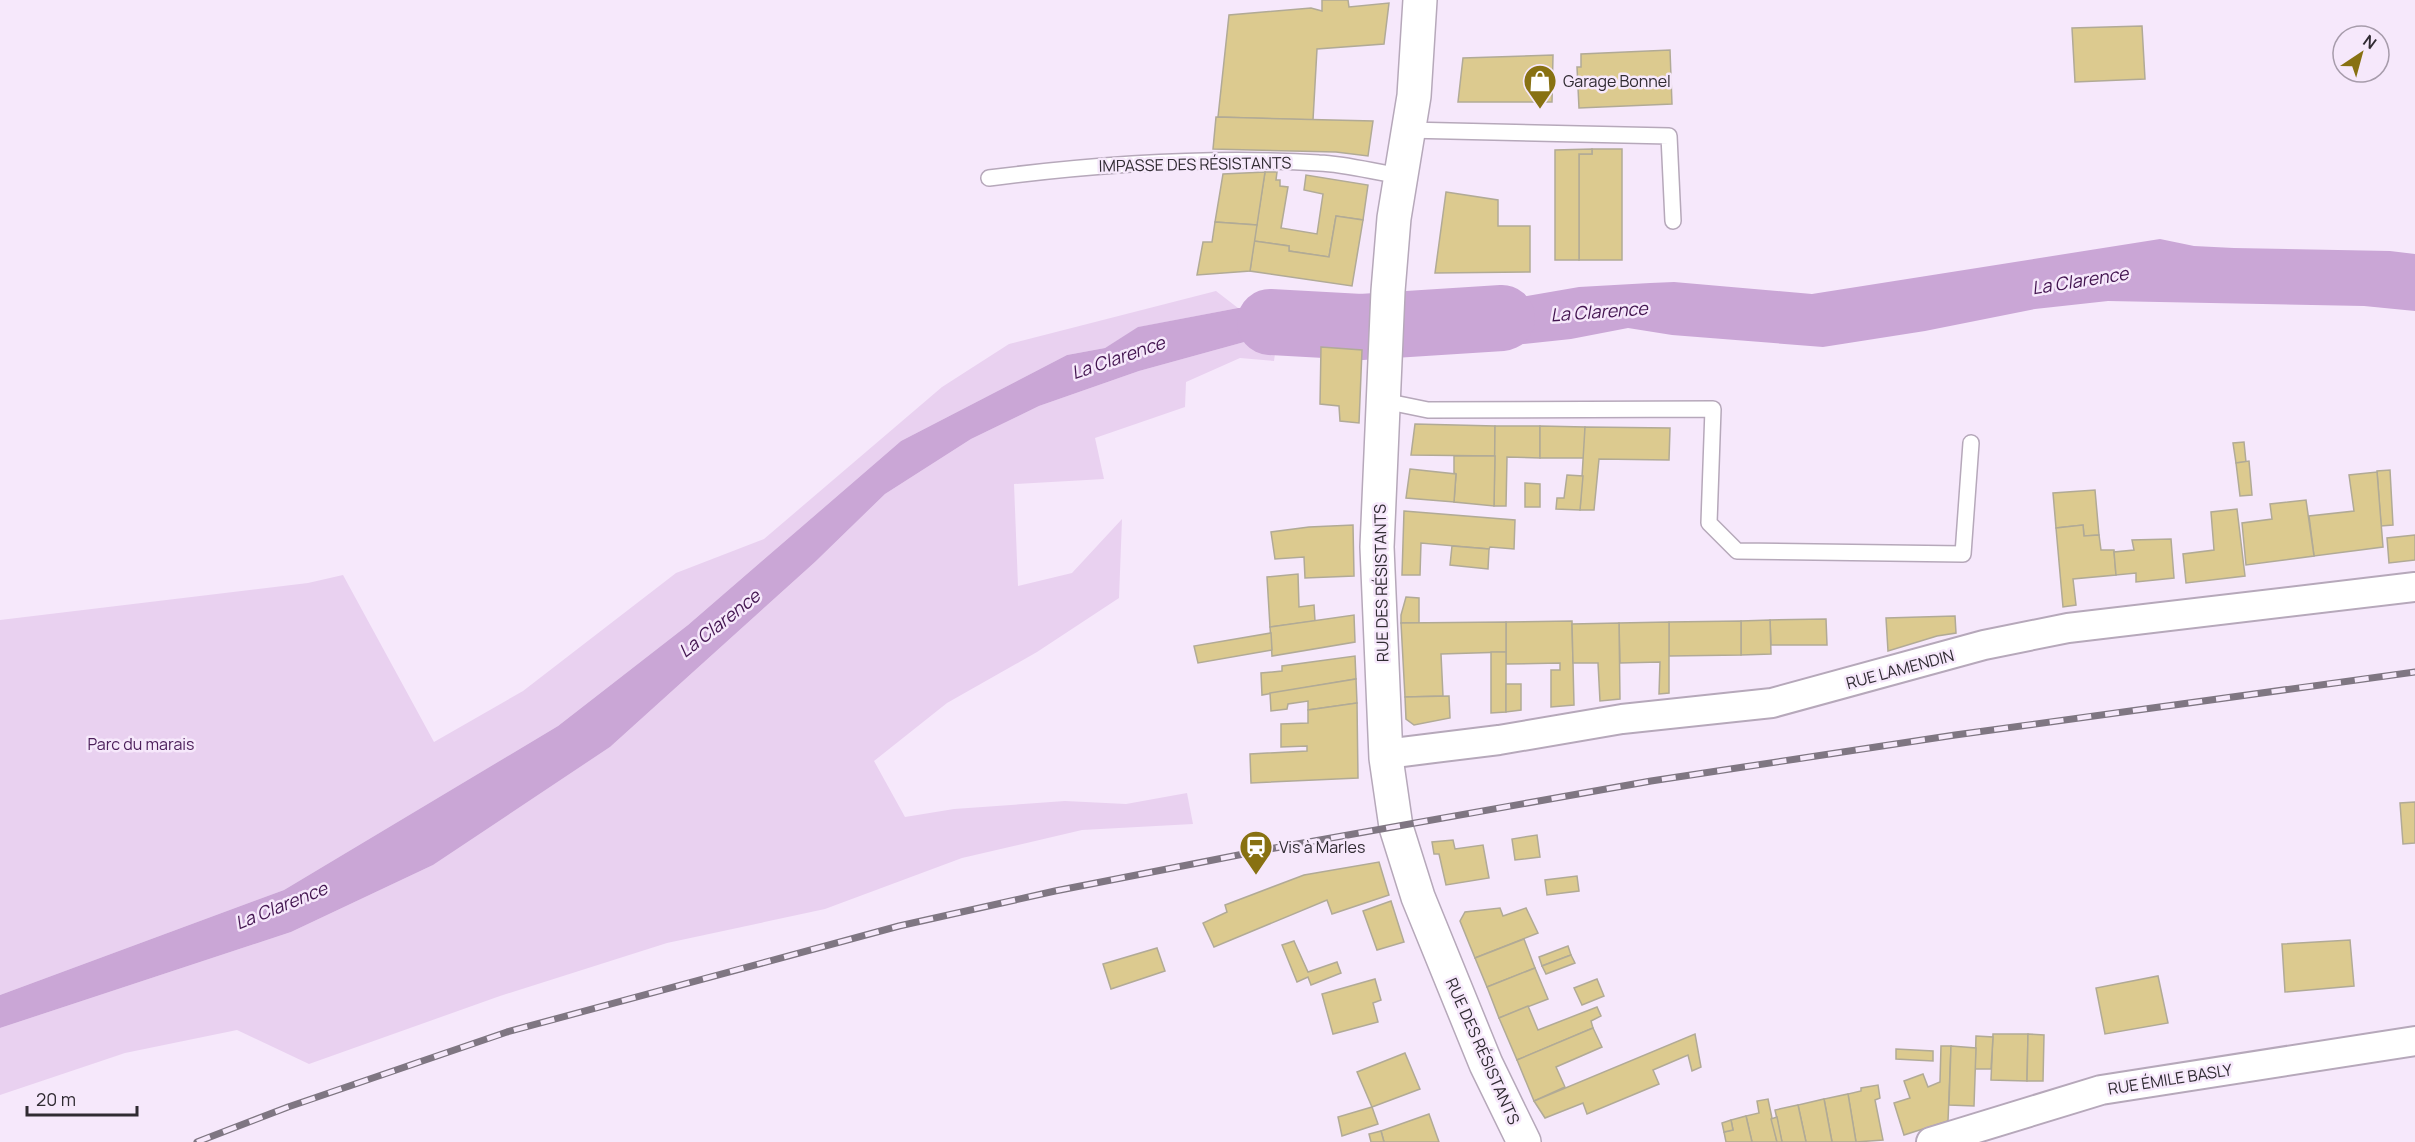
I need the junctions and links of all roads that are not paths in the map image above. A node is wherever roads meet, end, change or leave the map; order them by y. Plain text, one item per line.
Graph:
1 (1420, 0) edge
2 (1407, 130) junction
3 (1401, 176) junction
4 (989, 178) dead end
5 (1673, 221) dead end
6 (1384, 401) junction
7 (1971, 442) dead end
8 (2415, 587) edge
9 (1386, 758) junction
10 (2415, 1041) edge
11 (1524, 1142) edge
12 (1931, 1142) edge

1 - 2 main road, RUE DES RÉSISTANTS
2 - 3 main road, RUE DES RÉSISTANTS
2 - 5 lane
3 - 4 lane, IMPASSE DES RÉSISTANTS
3 - 6 main road, RUE DES RÉSISTANTS
6 - 7 lane
6 - 9 main road, RUE DES RÉSISTANTS
8 - 9 street, RUE LAMENDIN
9 - 11 main road, RUE DES RÉSISTANTS
10 - 12 street, RUE ÉMILE BASLY

